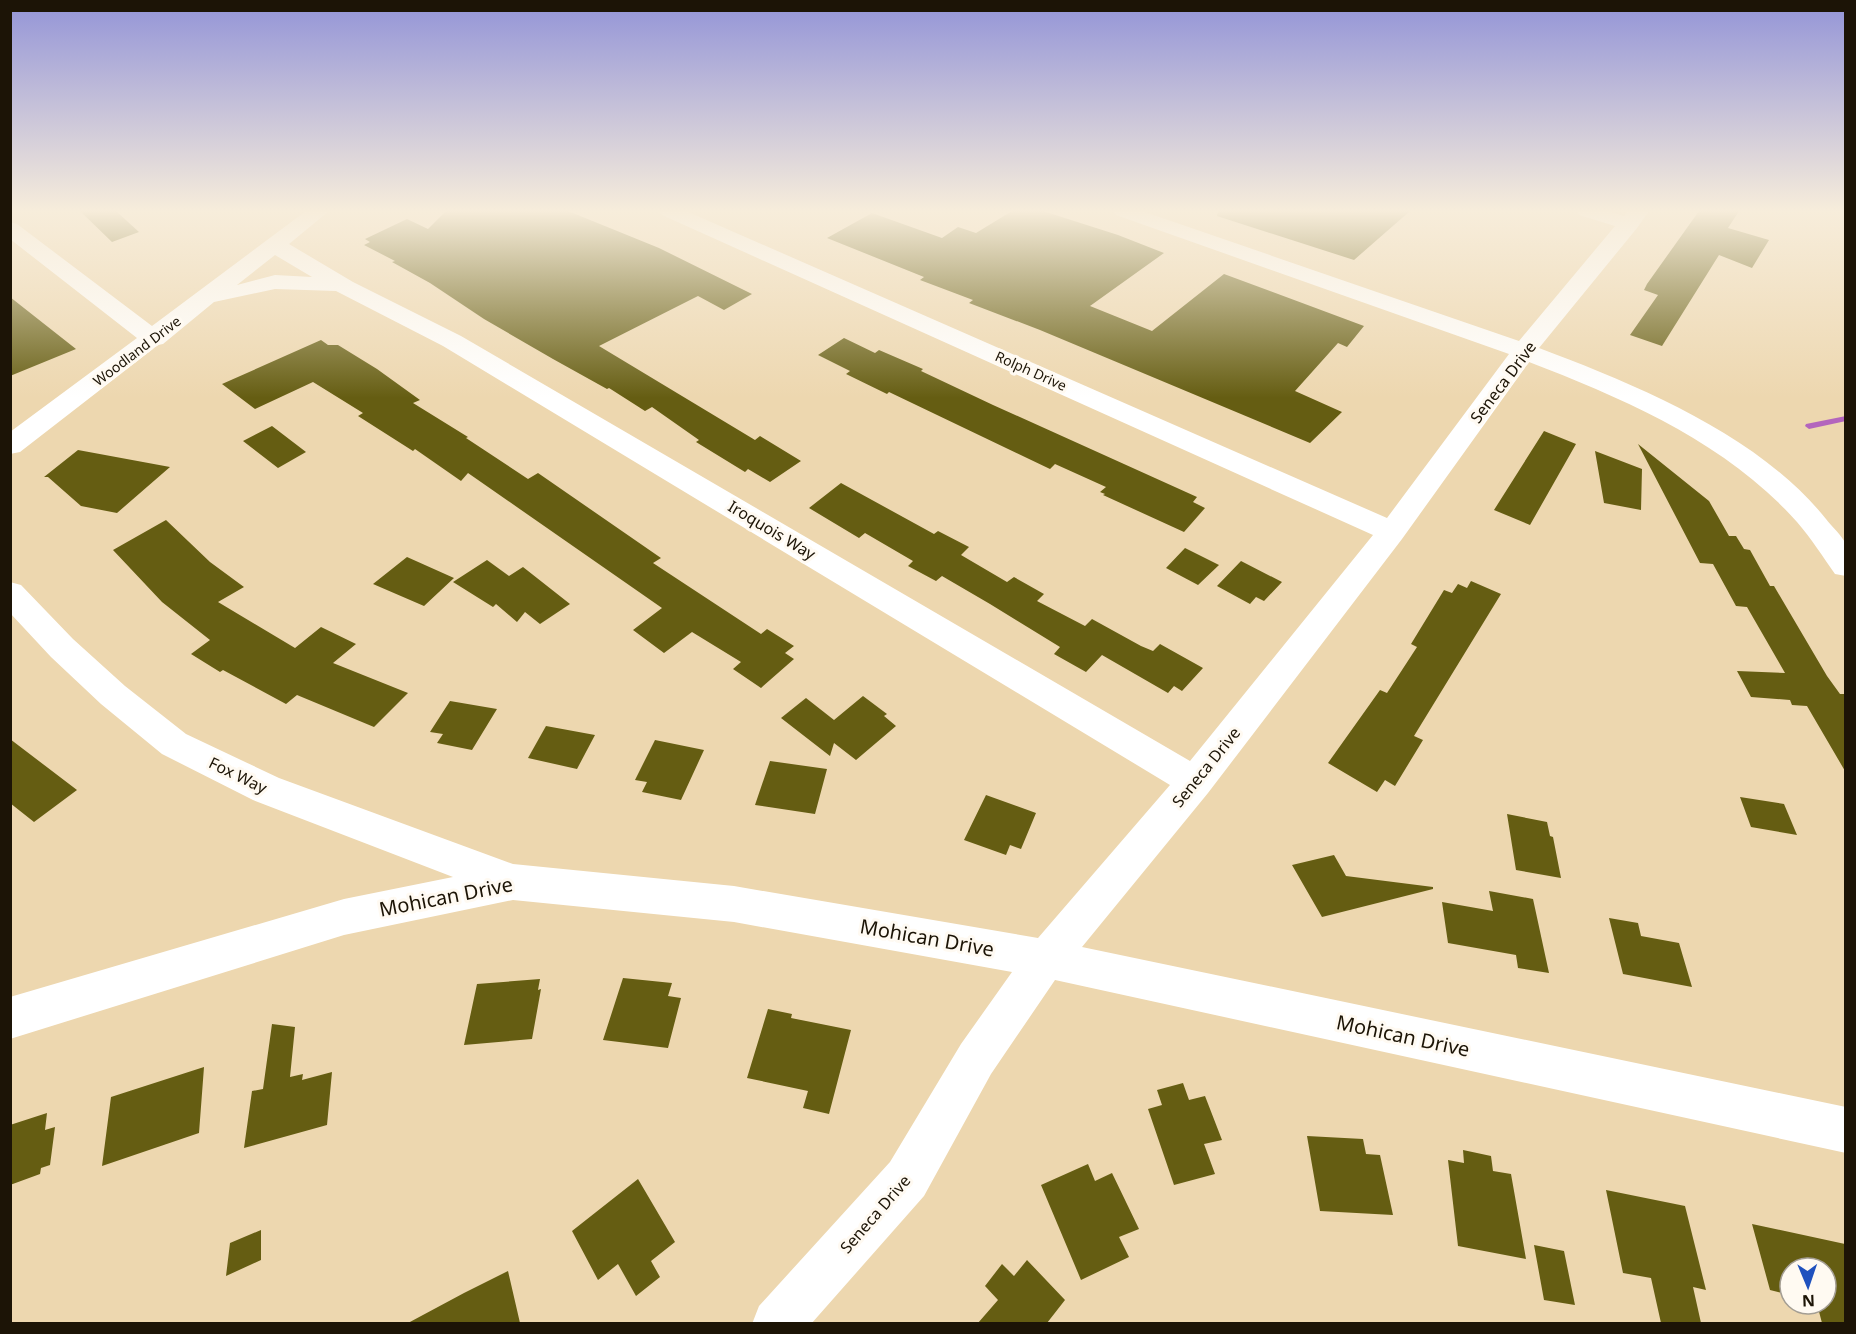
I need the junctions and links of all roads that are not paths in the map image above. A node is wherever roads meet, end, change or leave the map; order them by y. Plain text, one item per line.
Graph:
1 (69, 273) edge
2 (238, 273) edge
3 (322, 273) edge
4 (809, 273) edge
5 (1302, 273) edge
6 (1588, 273) edge
7 (345, 287) junction
8 (202, 302) junction
9 (154, 339) junction
10 (1524, 351) junction
11 (10, 446) edge
12 (1392, 532) junction
13 (1845, 566) edge
14 (10, 593) edge
15 (1195, 782) junction
16 (513, 882) junction
17 (1046, 959) junction
18 (10, 1018) edge
19 (1845, 1130) edge
20 (777, 1323) edge

1 - 9 street
2 - 8 street, Woodland Drive
3 - 7 street, Iroquois Way
4 - 12 street, Rolph Drive
5 - 10 street
6 - 10 street, Seneca Drive
7 - 8 street, Iroquois Way
7 - 15 street, Iroquois Way
8 - 9 street, Woodland Drive
9 - 11 street, Woodland Drive
10 - 12 street, Seneca Drive
10 - 13 street
12 - 15 street, Seneca Drive
14 - 16 street, Fox Way
15 - 17 street, Seneca Drive
16 - 17 street, Mohican Drive
16 - 18 street, Mohican Drive
17 - 19 street, Mohican Drive
17 - 20 street, Seneca Drive

